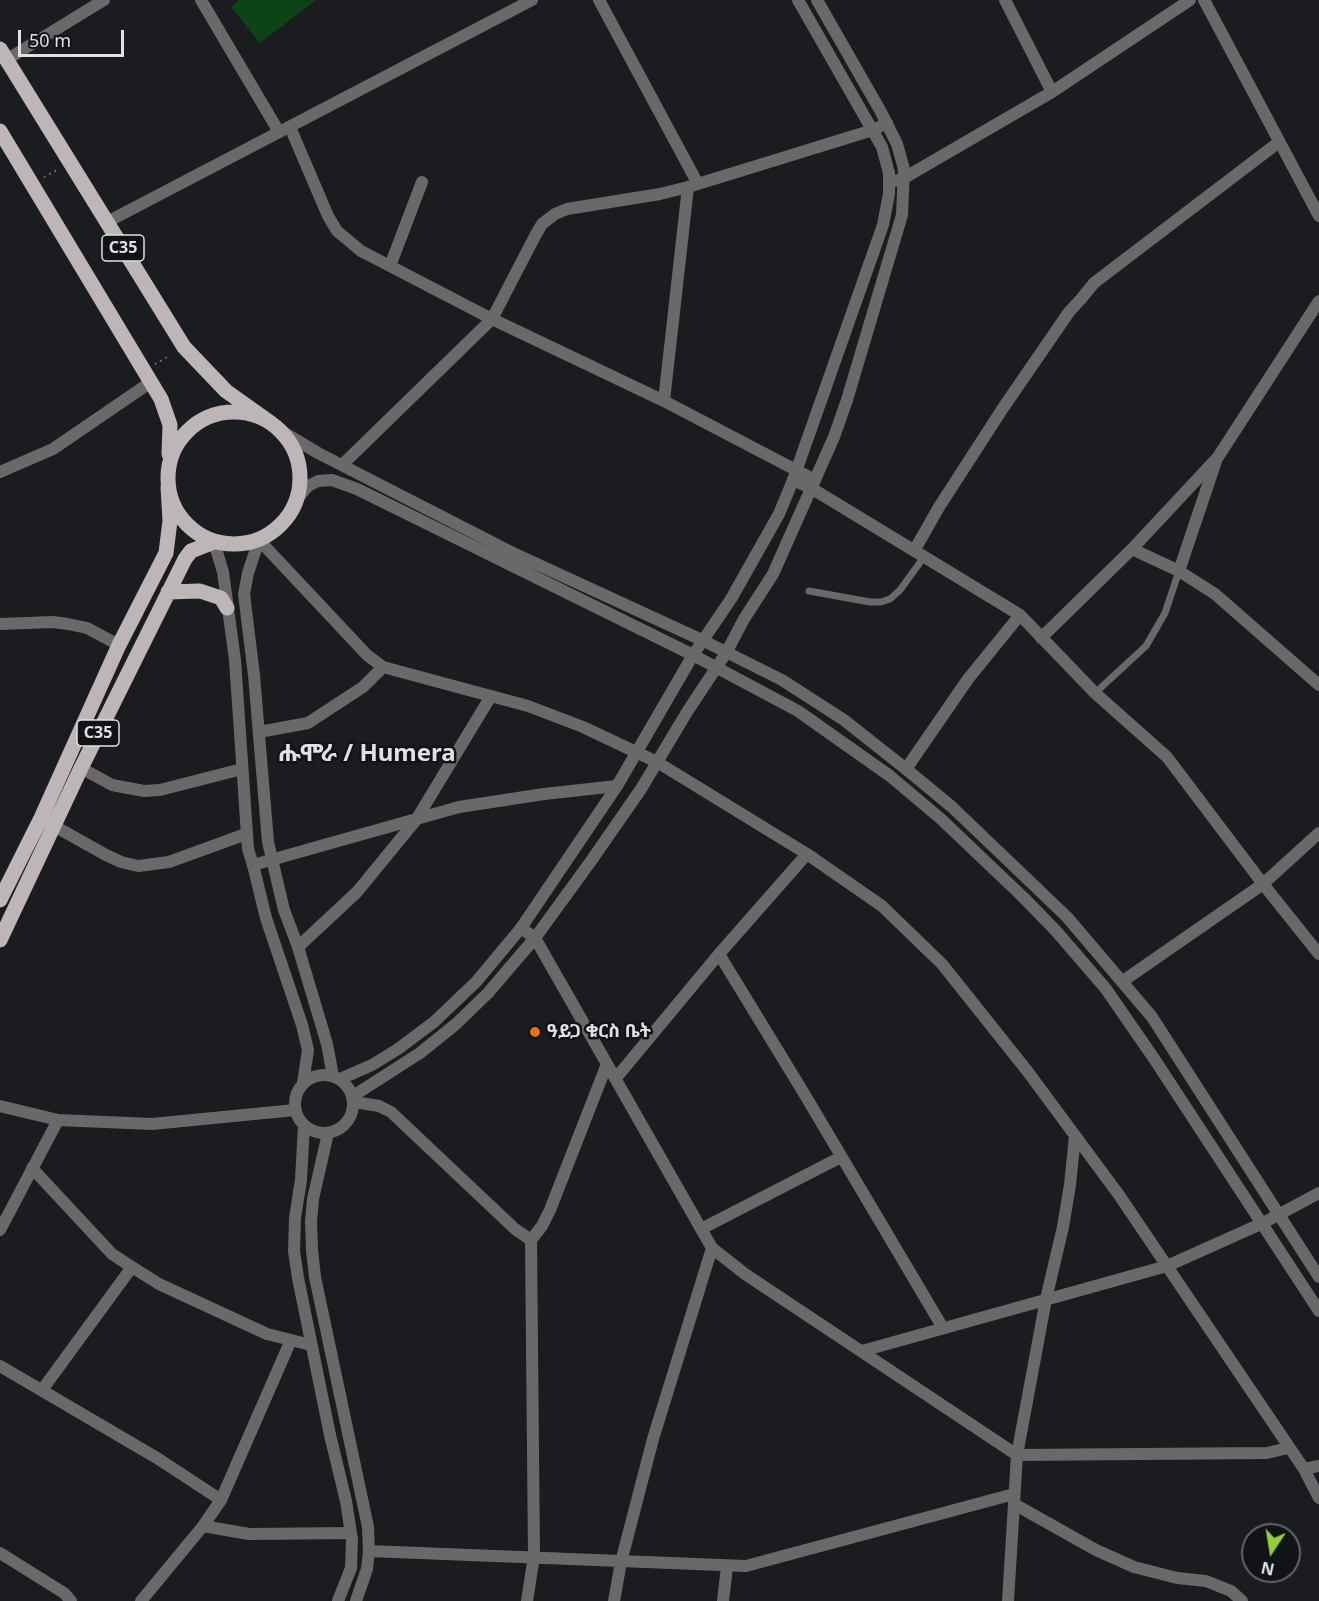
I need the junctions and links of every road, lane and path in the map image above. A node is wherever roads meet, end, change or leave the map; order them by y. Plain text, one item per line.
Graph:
1 (104, 0) edge
2 (201, 0) edge
3 (532, 0) edge
4 (599, 0) edge
5 (798, 0) edge
6 (818, 0) edge
7 (1005, 0) edge
8 (1190, 0) edge
9 (1204, 0) edge
10 (3, 55) edge
11 (1052, 92) junction
12 (887, 123) junction
13 (284, 130) junction
14 (873, 130) junction
15 (3, 142) edge
16 (1279, 142) junction
17 (70, 162) junction
18 (904, 178) junction
19 (422, 182) dead end
20 (889, 183) junction
21 (32, 185) junction
22 (693, 186) junction
23 (1319, 216) edge
24 (107, 222) junction
25 (390, 266) junction
26 (1319, 301) edge
27 (492, 319) junction
28 (184, 347) junction
29 (147, 376) junction
30 (664, 401) junction
31 (274, 426) junction
32 (1218, 457) junction
33 (342, 465) junction
34 (0, 472) edge
35 (795, 476) junction
36 (168, 479) junction
37 (813, 484) junction
38 (297, 500) junction
39 (259, 540) junction
40 (214, 542) junction
41 (1132, 549) junction
42 (919, 554) junction
43 (512, 559) junction
44 (1179, 571) junction
45 (809, 591) dead end
46 (168, 592) junction
47 (227, 608) junction
48 (1020, 615) junction
49 (0, 624) edge
50 (1041, 638) junction
51 (704, 641) junction
52 (119, 645) junction
53 (726, 653) junction
54 (693, 656) junction
55 (383, 667) junction
56 (717, 668) junction
57 (1319, 685) edge
58 (1095, 693) junction
59 (491, 696) junction
60 (259, 732) junction
61 (637, 754) junction
62 (657, 762) junction
63 (81, 768) junction
64 (242, 769) junction
65 (906, 769) junction
66 (617, 786) junction
67 (416, 820) junction
68 (47, 822) junction
69 (1319, 833) edge
70 (246, 834) junction
71 (807, 854) junction
72 (1001, 854) junction
73 (272, 861) junction
74 (253, 865) junction
75 (991, 867) junction
76 (4, 884) edge
77 (1263, 884) junction
78 (0, 900) edge
79 (521, 928) junction
80 (535, 938) junction
81 (0, 940) edge
82 (298, 947) junction
83 (719, 954) junction
84 (1319, 954) edge
85 (1123, 981) junction
86 (607, 1064) junction
87 (336, 1077) junction
88 (616, 1078) junction
89 (303, 1083) junction
90 (353, 1099) junction
91 (0, 1106) edge
92 (295, 1110) junction
93 (58, 1120) junction
94 (304, 1125) junction
95 (328, 1133) junction
96 (1075, 1136) junction
97 (841, 1157) junction
98 (32, 1168) junction
99 (1319, 1193) edge
100 (1278, 1214) junction
101 (1263, 1223) junction
102 (702, 1229) junction
103 (0, 1230) edge
104 (531, 1240) junction
105 (712, 1248) junction
106 (1167, 1266) junction
107 (132, 1267) junction
108 (1319, 1277) edge
109 (1046, 1299) junction
110 (1319, 1311) edge
111 (943, 1328) junction
112 (291, 1340) junction
113 (311, 1345) junction
114 (862, 1351) junction
115 (0, 1366) edge
116 (42, 1390) junction
117 (1288, 1448) junction
118 (1017, 1455) junction
119 (1319, 1466) edge
120 (1304, 1469) junction
121 (1319, 1498) edge
122 (1014, 1499) junction
123 (221, 1500) junction
124 (204, 1526) junction
125 (351, 1533) junction
126 (369, 1551) junction
127 (0, 1553) edge
128 (534, 1556) junction
129 (621, 1562) junction
130 (727, 1567) junction
131 (71, 1601) edge
132 (141, 1601) edge
133 (338, 1601) edge
134 (356, 1601) edge
135 (527, 1601) edge
136 (614, 1601) edge
137 (723, 1601) edge
138 (1008, 1601) edge
139 (1242, 1601) edge

1 - 10 street
2 - 13 street
3 - 13 street
4 - 22 street
5 - 14 street
6 - 12 street
7 - 11 street
8 - 11 street
9 - 16 street
10 - 17 main road, C35
11 - 18 street
12 - 14 street
12 - 18 street
13 - 24 street
13 - 25 street
14 - 20 street
14 - 22 street
15 - 21 main road, C35
16 - 23 street
16 - 42 street
17 - 21 path
17 - 24 main road, C35
18 - 20 street
18 - 37 street
19 - 25 street
20 - 35 street
21 - 29 main road, C35
22 - 27 street
22 - 30 street
24 - 28 main road, C35
25 - 27 street
26 - 32 street
27 - 30 street
27 - 33 street
28 - 29 path
28 - 31 main road, C35
29 - 34 street
29 - 36 main road, C35
30 - 35 street
31 - 33 street
31 - 36 main road, C35
31 - 38 main road, C35
32 - 41 street
32 - 44 street
33 - 43 street
35 - 37 street
35 - 51 street
36 - 40 main road, C35
36 - 52 main road, C35
37 - 42 street
37 - 53 street
38 - 39 main road, C35
38 - 43 street
39 - 40 main road, C35
39 - 55 street
39 - 60 street
40 - 46 main road, C35
40 - 47 street
41 - 44 street
41 - 50 street
42 - 45 lane
42 - 48 street
43 - 51 street
43 - 54 street
44 - 57 street
44 - 58 lane
46 - 47 main road
46 - 63 main road, C35
47 - 64 street
48 - 50 street
48 - 65 street
49 - 52 street
50 - 58 street
51 - 53 street
51 - 54 street
52 - 68 main road, C35
53 - 56 street
53 - 65 street
54 - 56 street
54 - 61 street
55 - 59 street
55 - 60 street
56 - 62 street
56 - 75 street
58 - 77 street
59 - 61 street
59 - 67 street
60 - 73 street
61 - 62 street
61 - 66 street
62 - 71 street
62 - 80 street
63 - 64 street
63 - 68 main road, C35
64 - 70 street
65 - 72 street
66 - 67 street
66 - 79 street
67 - 73 street
67 - 82 street
68 - 70 street
68 - 76 main road, C35
68 - 81 main road, C35
69 - 77 street
70 - 74 street
71 - 83 street
71 - 96 street
72 - 75 street
72 - 85 street
73 - 74 street
73 - 82 street
74 - 89 street
75 - 101 street
76 - 78 main road, C35
77 - 84 street
77 - 85 street
79 - 80 street
79 - 87 street
80 - 86 street
80 - 90 street
82 - 87 street
83 - 88 street
83 - 97 street
85 - 100 street
86 - 88 street
86 - 104 street
87 - 89 street
87 - 90 street
88 - 102 street
89 - 92 street
90 - 95 street
90 - 104 street
91 - 93 street
92 - 93 street
92 - 94 street
93 - 98 street
94 - 95 street
94 - 113 street
95 - 126 street
96 - 106 street
96 - 109 street
97 - 102 street
97 - 111 street
98 - 103 street
98 - 107 street
99 - 100 street
100 - 101 street
100 - 108 street
101 - 106 street
101 - 110 street
102 - 105 street
104 - 128 street
105 - 114 street
105 - 129 street
106 - 109 street
106 - 117 street
107 - 112 street
107 - 116 street
109 - 111 street
109 - 118 street
111 - 114 street
112 - 113 street
112 - 123 street
113 - 125 street
114 - 118 street
115 - 116 street
116 - 123 street
117 - 118 street
117 - 120 street
118 - 122 street
119 - 120 street
120 - 121 street
122 - 130 street
122 - 138 street
122 - 139 street
123 - 124 street
124 - 125 street
124 - 132 street
125 - 133 street
126 - 128 street
126 - 134 street
127 - 131 street
128 - 129 street
128 - 135 street
129 - 130 street
129 - 136 street
130 - 137 street

